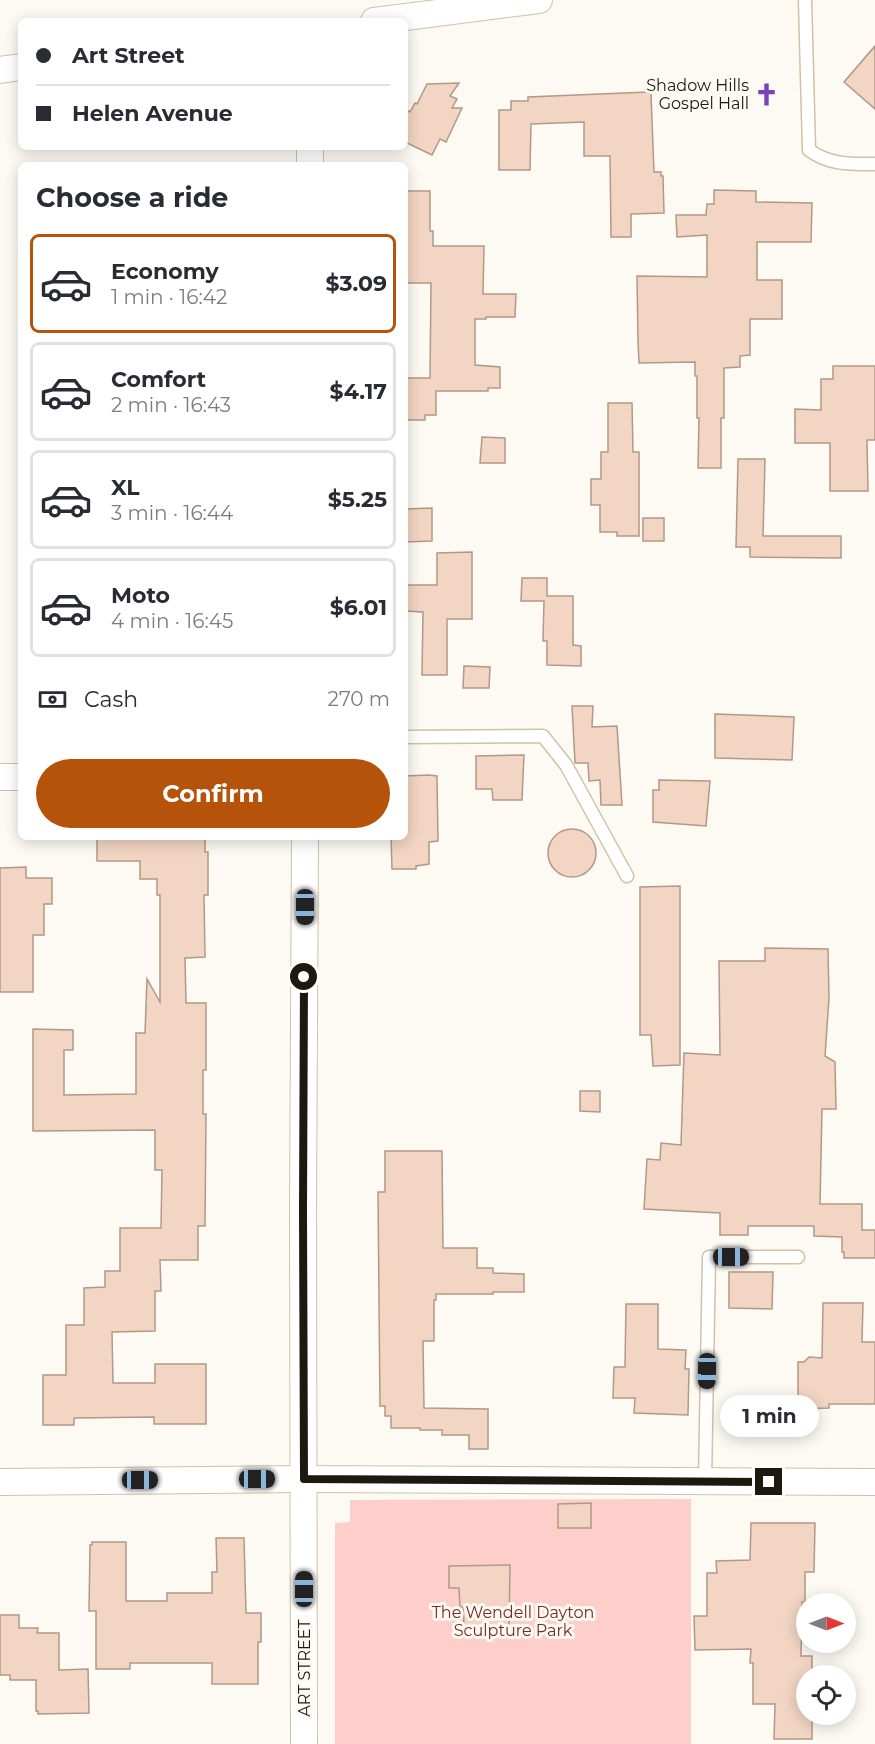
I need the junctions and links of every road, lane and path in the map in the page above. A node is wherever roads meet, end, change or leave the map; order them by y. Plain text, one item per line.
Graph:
1 (539, 0) edge
2 (806, 0) edge
3 (492, 3) edge
4 (394, 18) edge
5 (18, 67) edge
6 (0, 70) edge
7 (875, 164) edge
8 (408, 737) edge
9 (0, 777) edge
10 (18, 777) edge
11 (305, 840) edge
12 (627, 876) dead end
13 (798, 1257) dead end
14 (304, 1479) junction
15 (705, 1481) junction
16 (0, 1482) edge
17 (875, 1482) edge
18 (304, 1744) edge

1 - 3 street
2 - 7 lane
3 - 4 street
5 - 6 street
8 - 12 lane
9 - 10 street
11 - 14 street, ART STREET
13 - 15 lane
14 - 15 street
14 - 16 street
14 - 18 street, ART STREET
15 - 17 street

